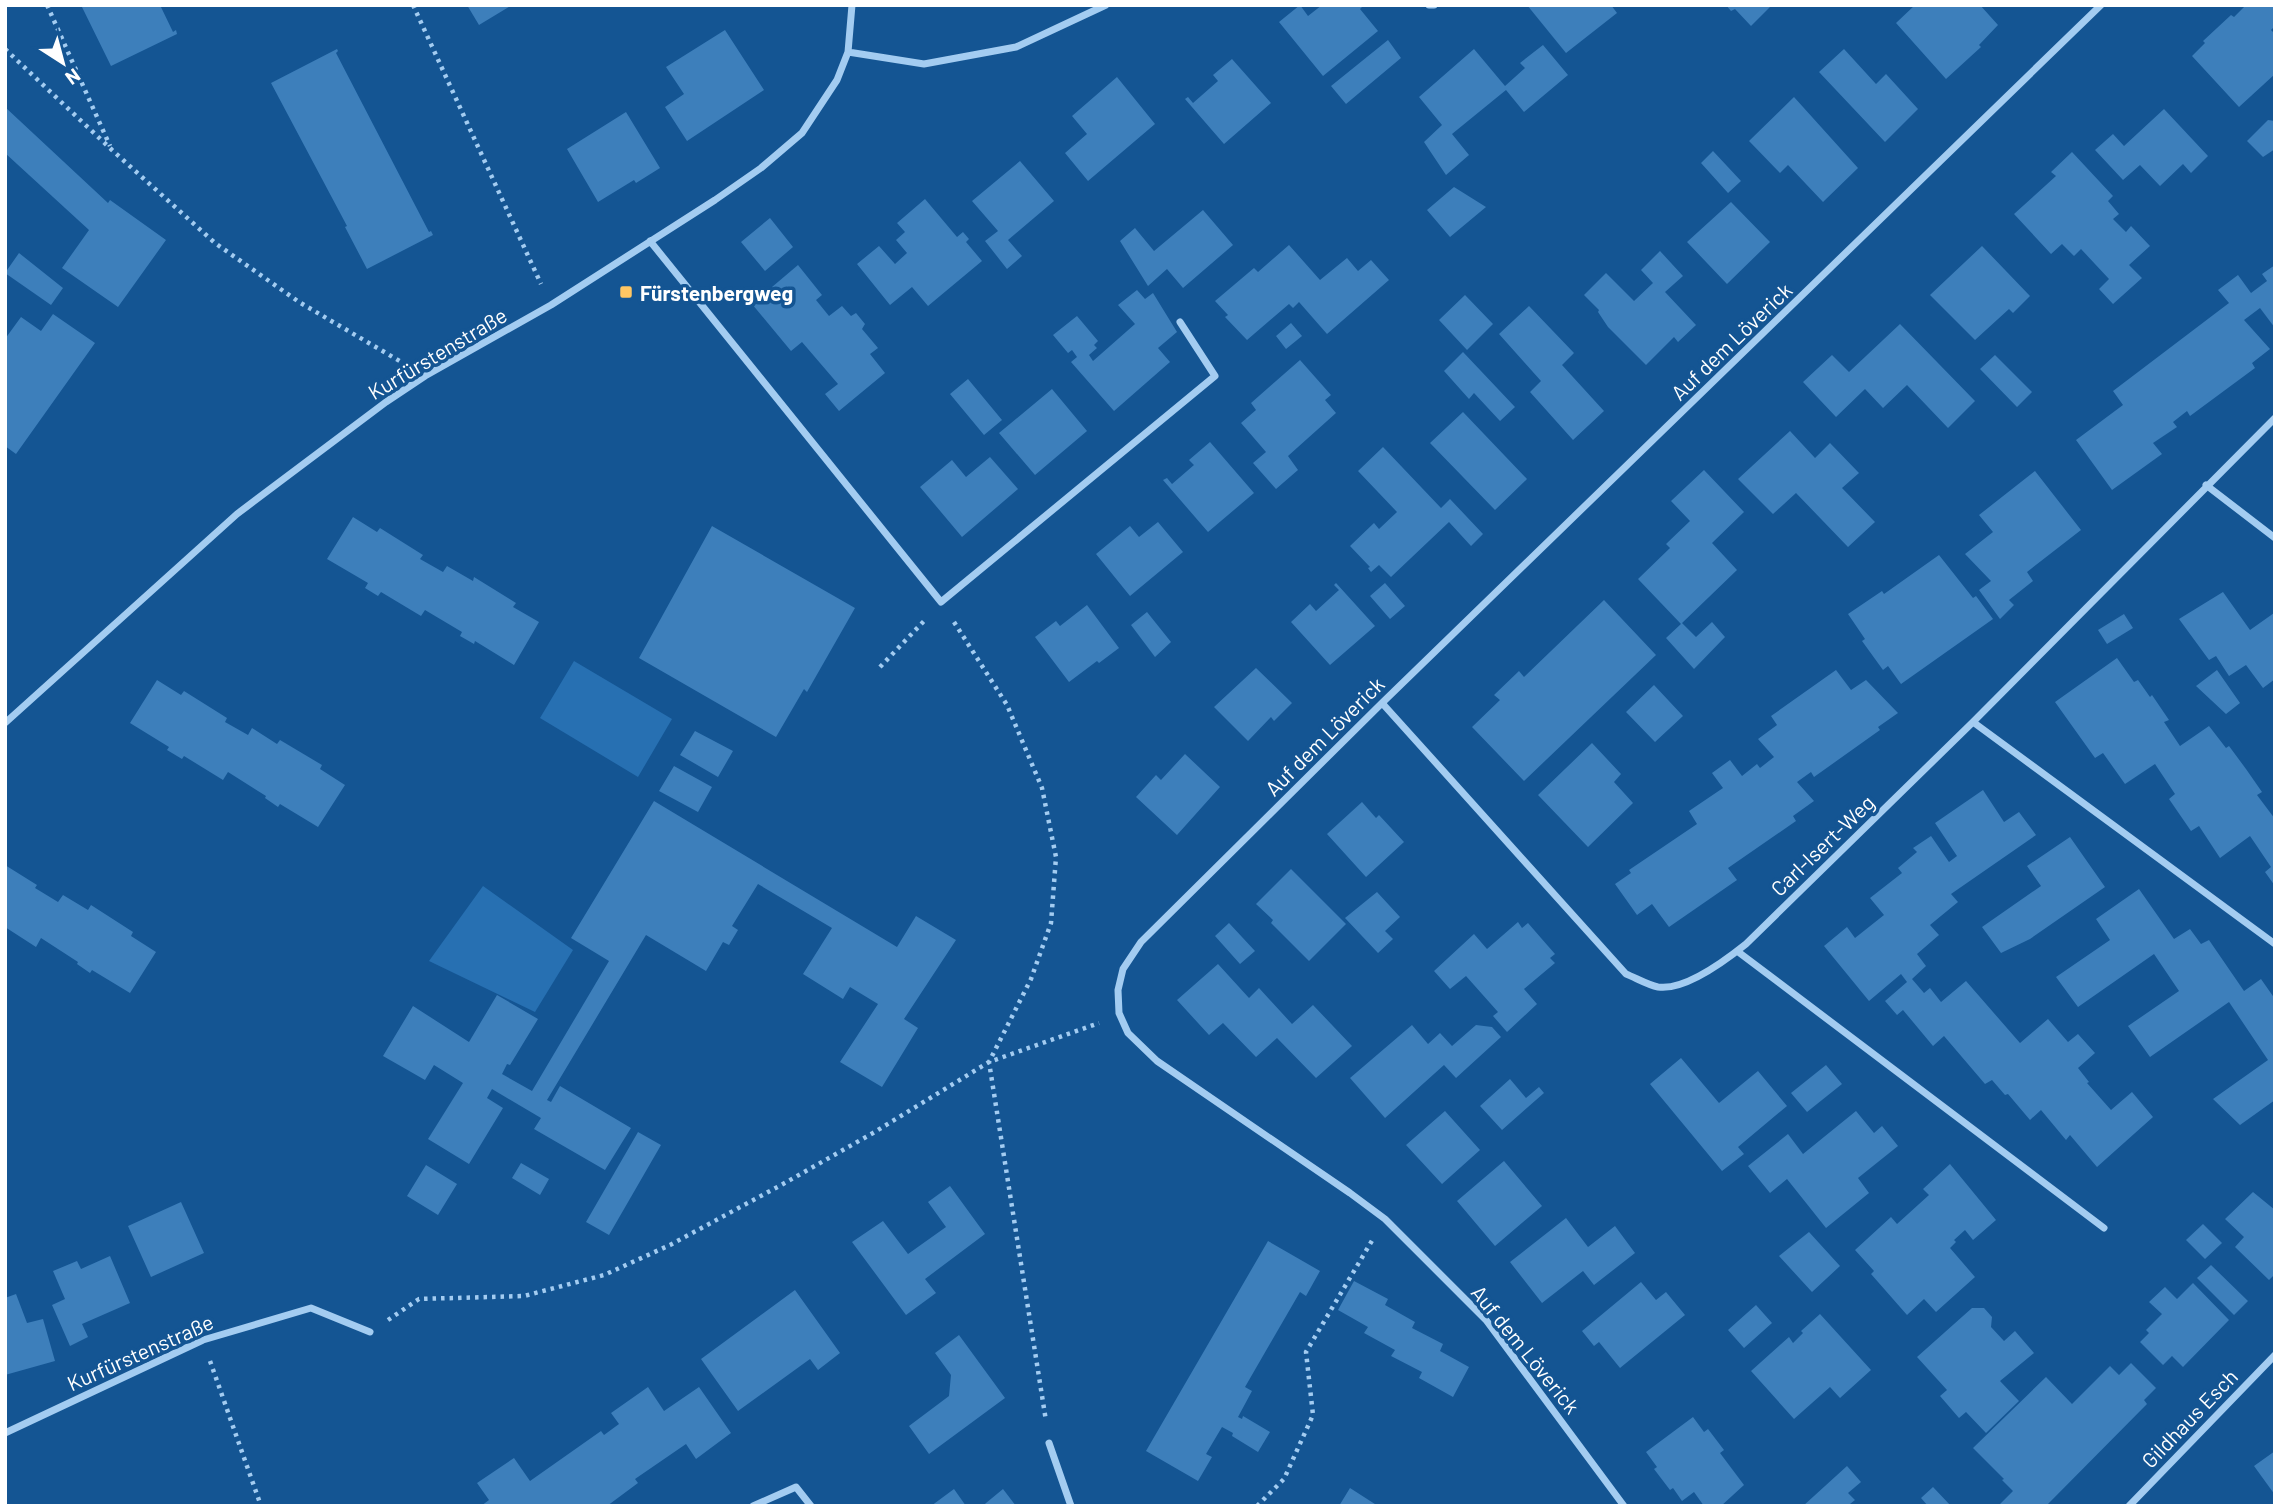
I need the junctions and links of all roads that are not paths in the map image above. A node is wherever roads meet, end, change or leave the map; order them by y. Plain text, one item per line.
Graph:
1 (852, 5) edge
2 (1106, 5) edge
3 (2101, 5) edge
4 (848, 52) junction
5 (650, 241) junction
6 (1180, 322) dead end
7 (2275, 418) edge
8 (2206, 485) junction
9 (2275, 538) edge
10 (1382, 703) junction
11 (1973, 722) junction
12 (5, 723) edge
13 (2275, 944) edge
14 (1737, 951) junction
15 (2104, 1228) dead end
16 (370, 1332) road end
17 (2275, 1355) edge
18 (5, 1433) edge
19 (1049, 1443) road end
20 (753, 1506) edge
21 (811, 1506) edge
22 (1070, 1506) edge
23 (1624, 1506) edge
24 (2129, 1506) edge

1 - 4 street, Kurfürstenstraße
2 - 4 street
3 - 10 street, Auf dem Löverick
4 - 5 street, Kurfürstenstraße
5 - 6 street
5 - 12 street, Kurfürstenstraße
7 - 8 street, Carl-Isert-Weg
8 - 9 street
8 - 11 street, Carl-Isert-Weg
10 - 14 street, Carl-Isert-Weg
10 - 23 street, Auf dem Löverick
11 - 13 street
11 - 14 street, Carl-Isert-Weg
14 - 15 street
16 - 18 street, Kurfürstenstraße
17 - 24 street, Gildhaus Esch
19 - 22 street
20 - 21 street

